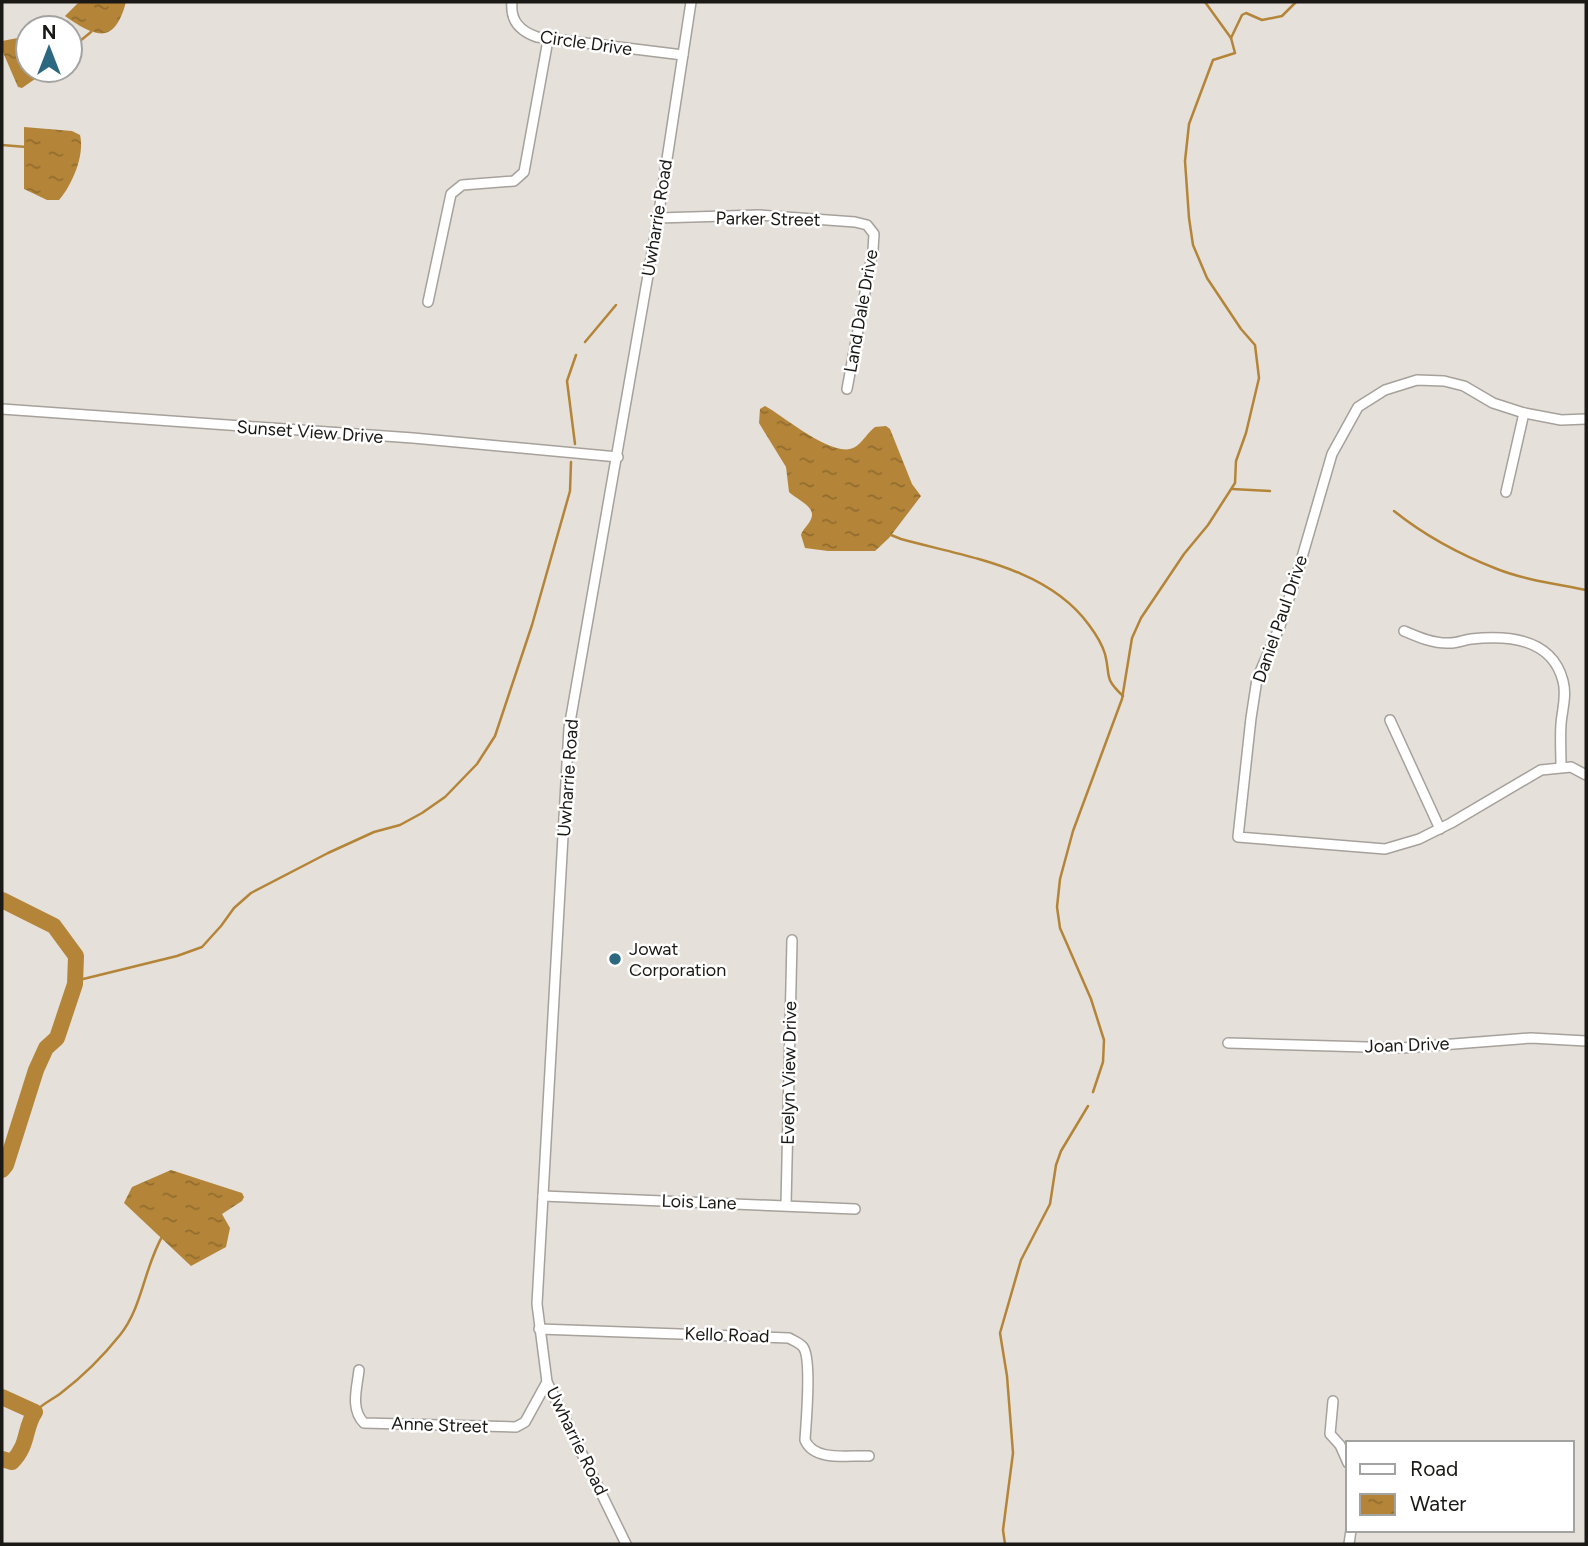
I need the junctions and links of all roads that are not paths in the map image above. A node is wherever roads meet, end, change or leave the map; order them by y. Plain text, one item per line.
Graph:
1 (512, 2) edge
2 (691, 2) edge
3 (548, 40) junction
4 (683, 55) junction
5 (658, 218) junction
6 (874, 234) joint
7 (428, 302) dead end
8 (847, 389) dead end
9 (2, 409) edge
10 (1524, 413) junction
11 (1586, 419) edge
12 (618, 457) junction
13 (1506, 492) dead end
14 (1404, 631) dead end
15 (1390, 720) dead end
16 (1561, 767) junction
17 (1586, 775) edge
18 (1440, 829) junction
19 (792, 940) dead end
20 (1586, 1041) edge
21 (1228, 1043) dead end
22 (543, 1196) junction
23 (786, 1205) junction
24 (855, 1209) dead end
25 (539, 1329) junction
26 (359, 1370) dead end
27 (547, 1382) junction
28 (1333, 1401) dead end
29 (869, 1456) dead end
30 (1346, 1458) edge
31 (626, 1544) edge

1 - 3 street, Circle Drive
2 - 4 street, Uwharrie Road
3 - 4 street, Circle Drive
3 - 7 street
4 - 5 street, Uwharrie Road
5 - 6 street, Parker Street
5 - 12 street, Uwharrie Road
6 - 8 street, Land Dale Drive
9 - 12 street, Sunset View Drive
10 - 11 street, Daniel Paul Drive
10 - 13 street
10 - 18 street, Daniel Paul Drive
12 - 22 street, Uwharrie Road
14 - 16 street
15 - 18 street
16 - 17 street
16 - 18 street, Daniel Paul Drive
19 - 23 street, Evelyn View Drive
20 - 21 street, Joan Drive
22 - 23 street, Lois Lane
22 - 25 street, Uwharrie Road
23 - 24 street, Lois Lane
25 - 27 street, Uwharrie Road
25 - 29 street, Kello Road
26 - 27 street, Anne Street
27 - 31 street, Uwharrie Road
28 - 30 street

